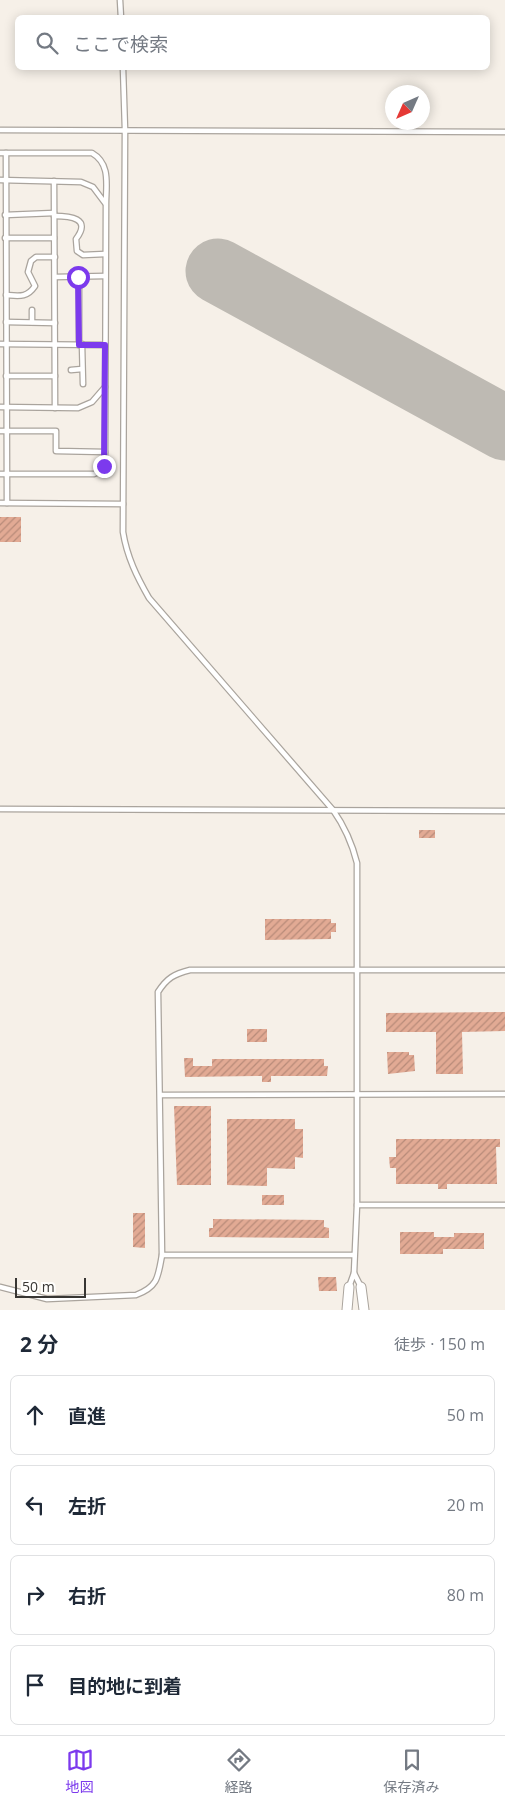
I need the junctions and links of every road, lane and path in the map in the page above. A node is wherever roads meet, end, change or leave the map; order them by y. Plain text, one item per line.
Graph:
1 (120, 0) edge
2 (121, 15) edge
3 (123, 70) edge
4 (0, 130) edge
5 (125, 130) junction
6 (505, 132) edge
7 (3, 153) edge
8 (3, 180) edge
9 (54, 181) junction
10 (106, 204) junction
11 (5, 214) junction
12 (54, 214) junction
13 (31, 231) dead end
14 (5, 238) junction
15 (30, 238) junction
16 (54, 238) junction
17 (3, 251) edge
18 (105, 254) junction
19 (55, 257) junction
20 (2, 273) edge
21 (105, 276) junction
22 (55, 277) junction
23 (78, 277) junction
24 (6, 295) junction
25 (32, 310) dead end
26 (4, 318) edge
27 (32, 322) junction
28 (55, 323) junction
29 (3, 344) edge
30 (55, 344) junction
31 (80, 345) junction
32 (105, 345) junction
33 (82, 369) junction
34 (71, 370) dead end
35 (6, 376) junction
36 (55, 376) junction
37 (82, 384) dead end
38 (105, 387) junction
39 (0, 407) edge
40 (6, 407) junction
41 (55, 408) junction
42 (0, 431) edge
43 (6, 431) junction
44 (105, 452) junction
45 (0, 474) edge
46 (6, 474) junction
47 (0, 503) edge
48 (7, 503) junction
49 (123, 504) junction
50 (0, 809) edge
51 (333, 810) junction
52 (505, 811) edge
53 (357, 970) junction
54 (505, 970) edge
55 (357, 1094) junction
56 (505, 1094) edge
57 (161, 1095) junction
58 (357, 1205) junction
59 (505, 1205) edge
60 (162, 1255) junction
61 (354, 1255) junction
62 (354, 1273) junction
63 (0, 1287) edge
64 (349, 1287) joint
65 (361, 1287) joint
66 (347, 1310) edge
67 (364, 1310) edge

1 - 2 lane
3 - 5 lane
4 - 5 lane
5 - 6 lane
5 - 49 lane
7 - 8 lane
7 - 10 lane
8 - 9 lane
8 - 11 lane
9 - 10 lane
9 - 12 lane
10 - 18 lane
11 - 12 lane
11 - 14 lane
12 - 16 lane
12 - 18 lane
13 - 15 lane
14 - 15 lane
14 - 17 lane
15 - 16 lane
16 - 19 lane
17 - 20 lane
18 - 21 lane
19 - 22 lane
19 - 24 lane
20 - 24 lane
21 - 23 lane
21 - 32 lane
22 - 23 lane
22 - 28 lane
23 - 31 lane
24 - 26 lane
25 - 27 lane
26 - 27 lane
26 - 29 lane
27 - 28 lane
28 - 30 lane
29 - 30 lane
29 - 35 lane
30 - 31 lane
30 - 36 lane
31 - 32 lane
31 - 33 lane
32 - 38 lane
33 - 34 lane
33 - 37 lane
35 - 36 lane
35 - 40 lane
36 - 41 lane
38 - 41 lane
38 - 44 lane
39 - 40 lane
40 - 41 lane
40 - 43 lane
42 - 43 lane
43 - 44 lane
43 - 46 lane
44 - 46 lane
45 - 46 lane
46 - 48 lane
47 - 48 lane
48 - 49 lane
49 - 51 lane
50 - 51 lane
51 - 52 lane
51 - 53 lane
53 - 54 lane
53 - 55 lane
53 - 57 lane
55 - 56 lane
55 - 57 lane
55 - 58 lane
57 - 60 lane
58 - 59 lane
58 - 61 lane
60 - 61 lane
60 - 63 lane
61 - 62 lane
62 - 64 lane
62 - 65 lane
64 - 66 street
65 - 67 street

